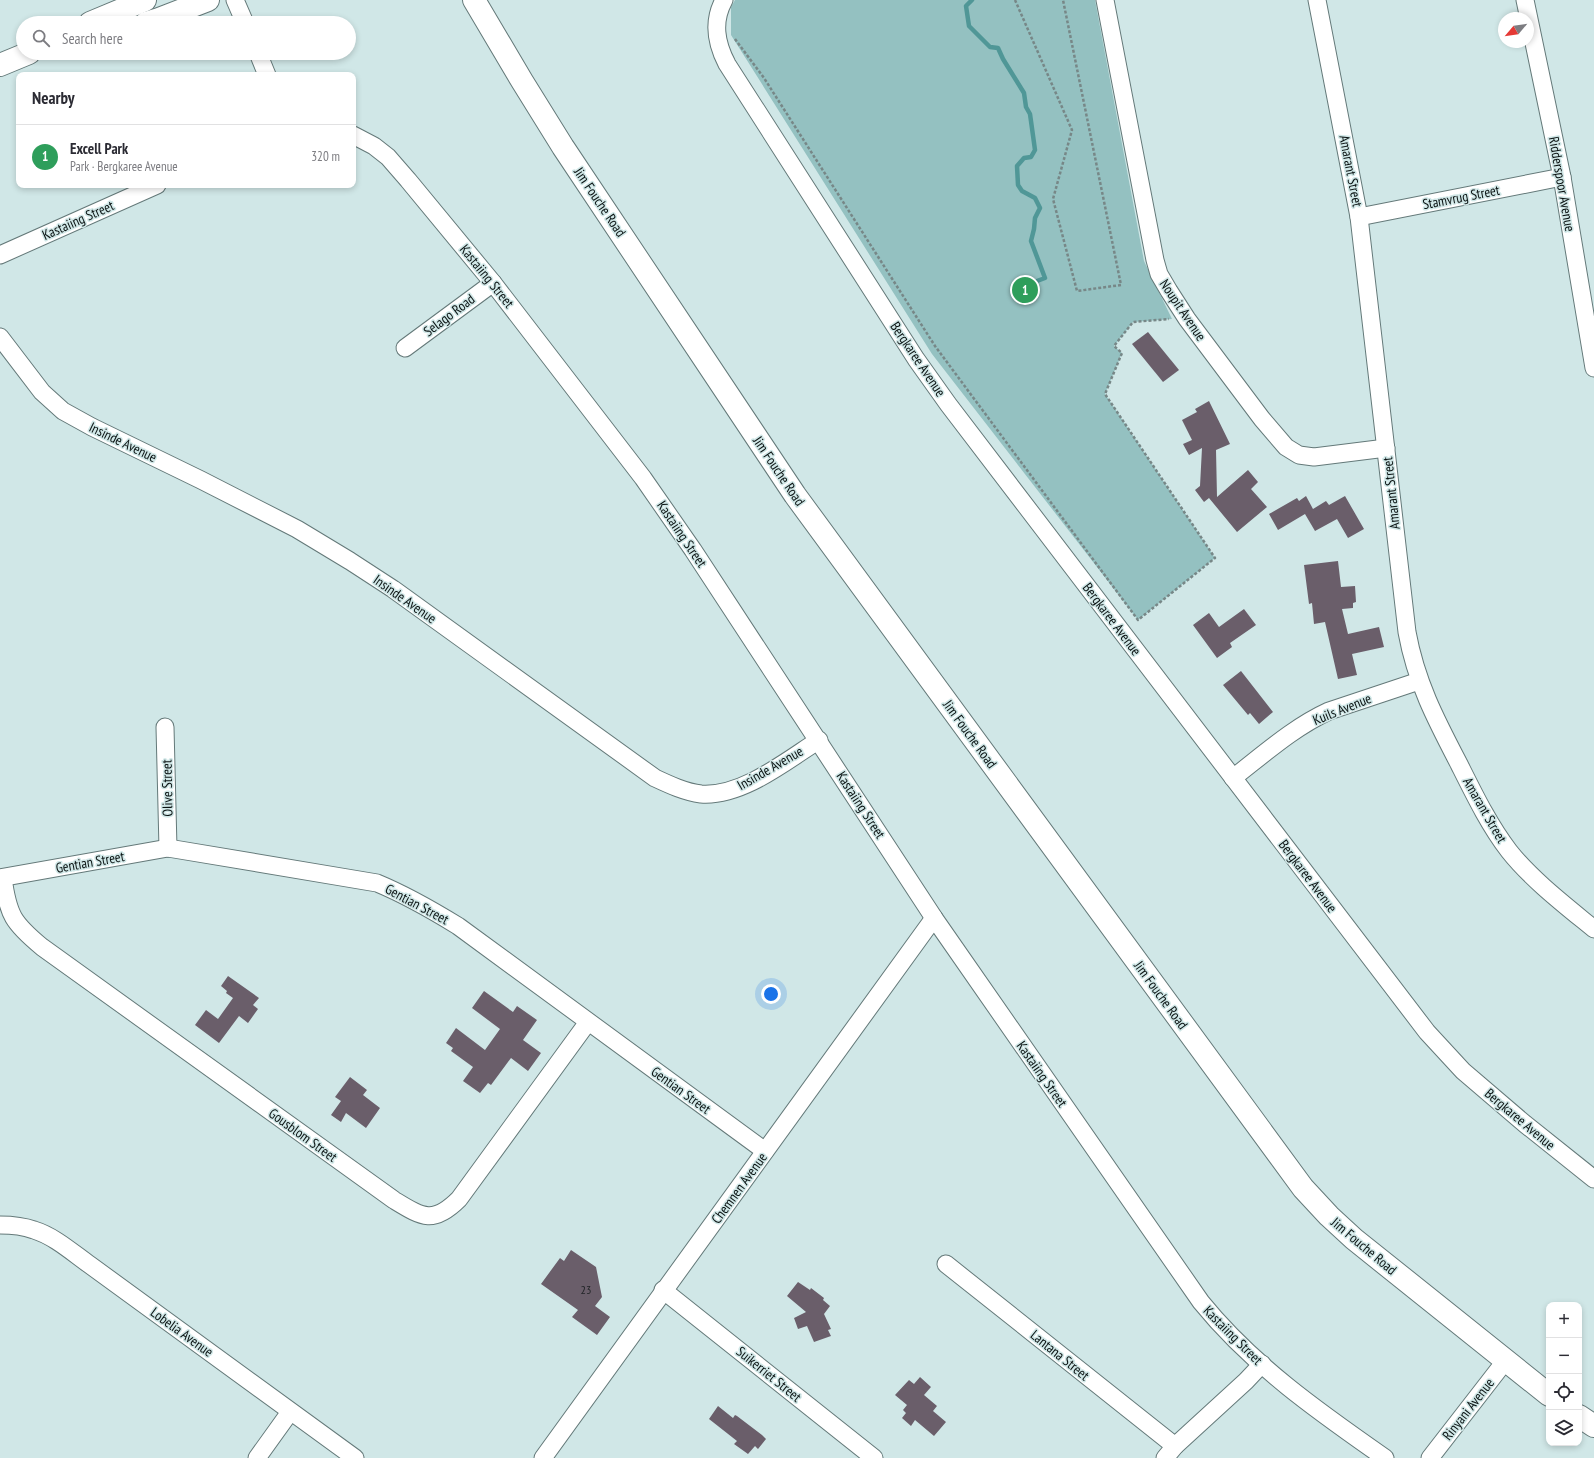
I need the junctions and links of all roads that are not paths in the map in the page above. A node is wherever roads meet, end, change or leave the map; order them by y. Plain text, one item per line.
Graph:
1 (145, 0) edge
2 (208, 0) edge
3 (235, 0) edge
4 (474, 0) edge
5 (724, 0) edge
6 (1106, 0) edge
7 (1317, 0) edge
8 (1525, 0) edge
9 (107, 16) edge
10 (167, 16) edge
11 (242, 16) edge
12 (16, 58) edge
13 (261, 60) edge
14 (0, 65) edge
15 (266, 72) edge
16 (356, 137) edge
17 (1562, 177) junction
18 (150, 188) edge
19 (1360, 217) junction
20 (0, 254) edge
21 (493, 283) junction
22 (0, 338) edge
23 (405, 348) dead end
24 (1594, 368) edge
25 (1386, 448) junction
26 (1419, 681) junction
27 (165, 728) dead end
28 (819, 740) junction
29 (1233, 778) junction
30 (168, 848) junction
31 (2, 878) edge
32 (934, 918) junction
33 (1594, 929) edge
34 (588, 1022) junction
35 (765, 1151) junction
36 (1594, 1179) edge
37 (0, 1225) edge
38 (946, 1264) dead end
39 (663, 1290) junction
40 (1506, 1360) junction
41 (1262, 1364) junction
42 (1546, 1393) edge
43 (290, 1412) junction
44 (1582, 1418) edge
45 (1594, 1426) edge
46 (1170, 1452) edge
47 (257, 1458) edge
48 (356, 1458) edge
49 (543, 1458) edge
50 (874, 1458) edge
51 (1385, 1458) edge
52 (1430, 1458) edge

1 - 9 street
2 - 10 street
3 - 11 street
4 - 40 street, Jim Fouche Road
5 - 29 street, Bergkaree Avenue
6 - 25 street, Noupit Avenue
7 - 19 street, Amarant Street
8 - 17 street, Ridderspoor Avenue
12 - 14 street
13 - 15 street
16 - 21 street, Kastaiing Street
17 - 19 street, Stamvrug Street
17 - 24 street, Ridderspoor Avenue
18 - 20 street, Kastaiing Street
19 - 25 street, Amarant Street
21 - 23 street, Selago Road
21 - 28 street, Kastaiing Street
22 - 28 street, Insinde Avenue
25 - 26 street, Amarant Street
26 - 29 street, Kuils Avenue
26 - 33 street, Amarant Street
27 - 30 street, Olive Street
28 - 32 street, Kastaiing Street
29 - 36 street, Bergkaree Avenue
30 - 31 street, Gentian Street
30 - 34 street, Gentian Street
31 - 34 street, Gousblom Street
32 - 35 street, Chemnen Avenue
32 - 41 street, Kastaiing Street
34 - 35 street, Gentian Street
35 - 39 street, Chemnen Avenue
37 - 43 street, Lobelia Avenue
38 - 46 street, Lantana Street
39 - 49 street, Chemnen Avenue
39 - 50 street, Suikerriet Street
40 - 42 street, Jim Fouche Road
40 - 52 street, Rinyani Avenue
41 - 46 street
41 - 51 street, Kastaiing Street
43 - 47 street
43 - 48 street, Lobelia Avenue
44 - 45 street

